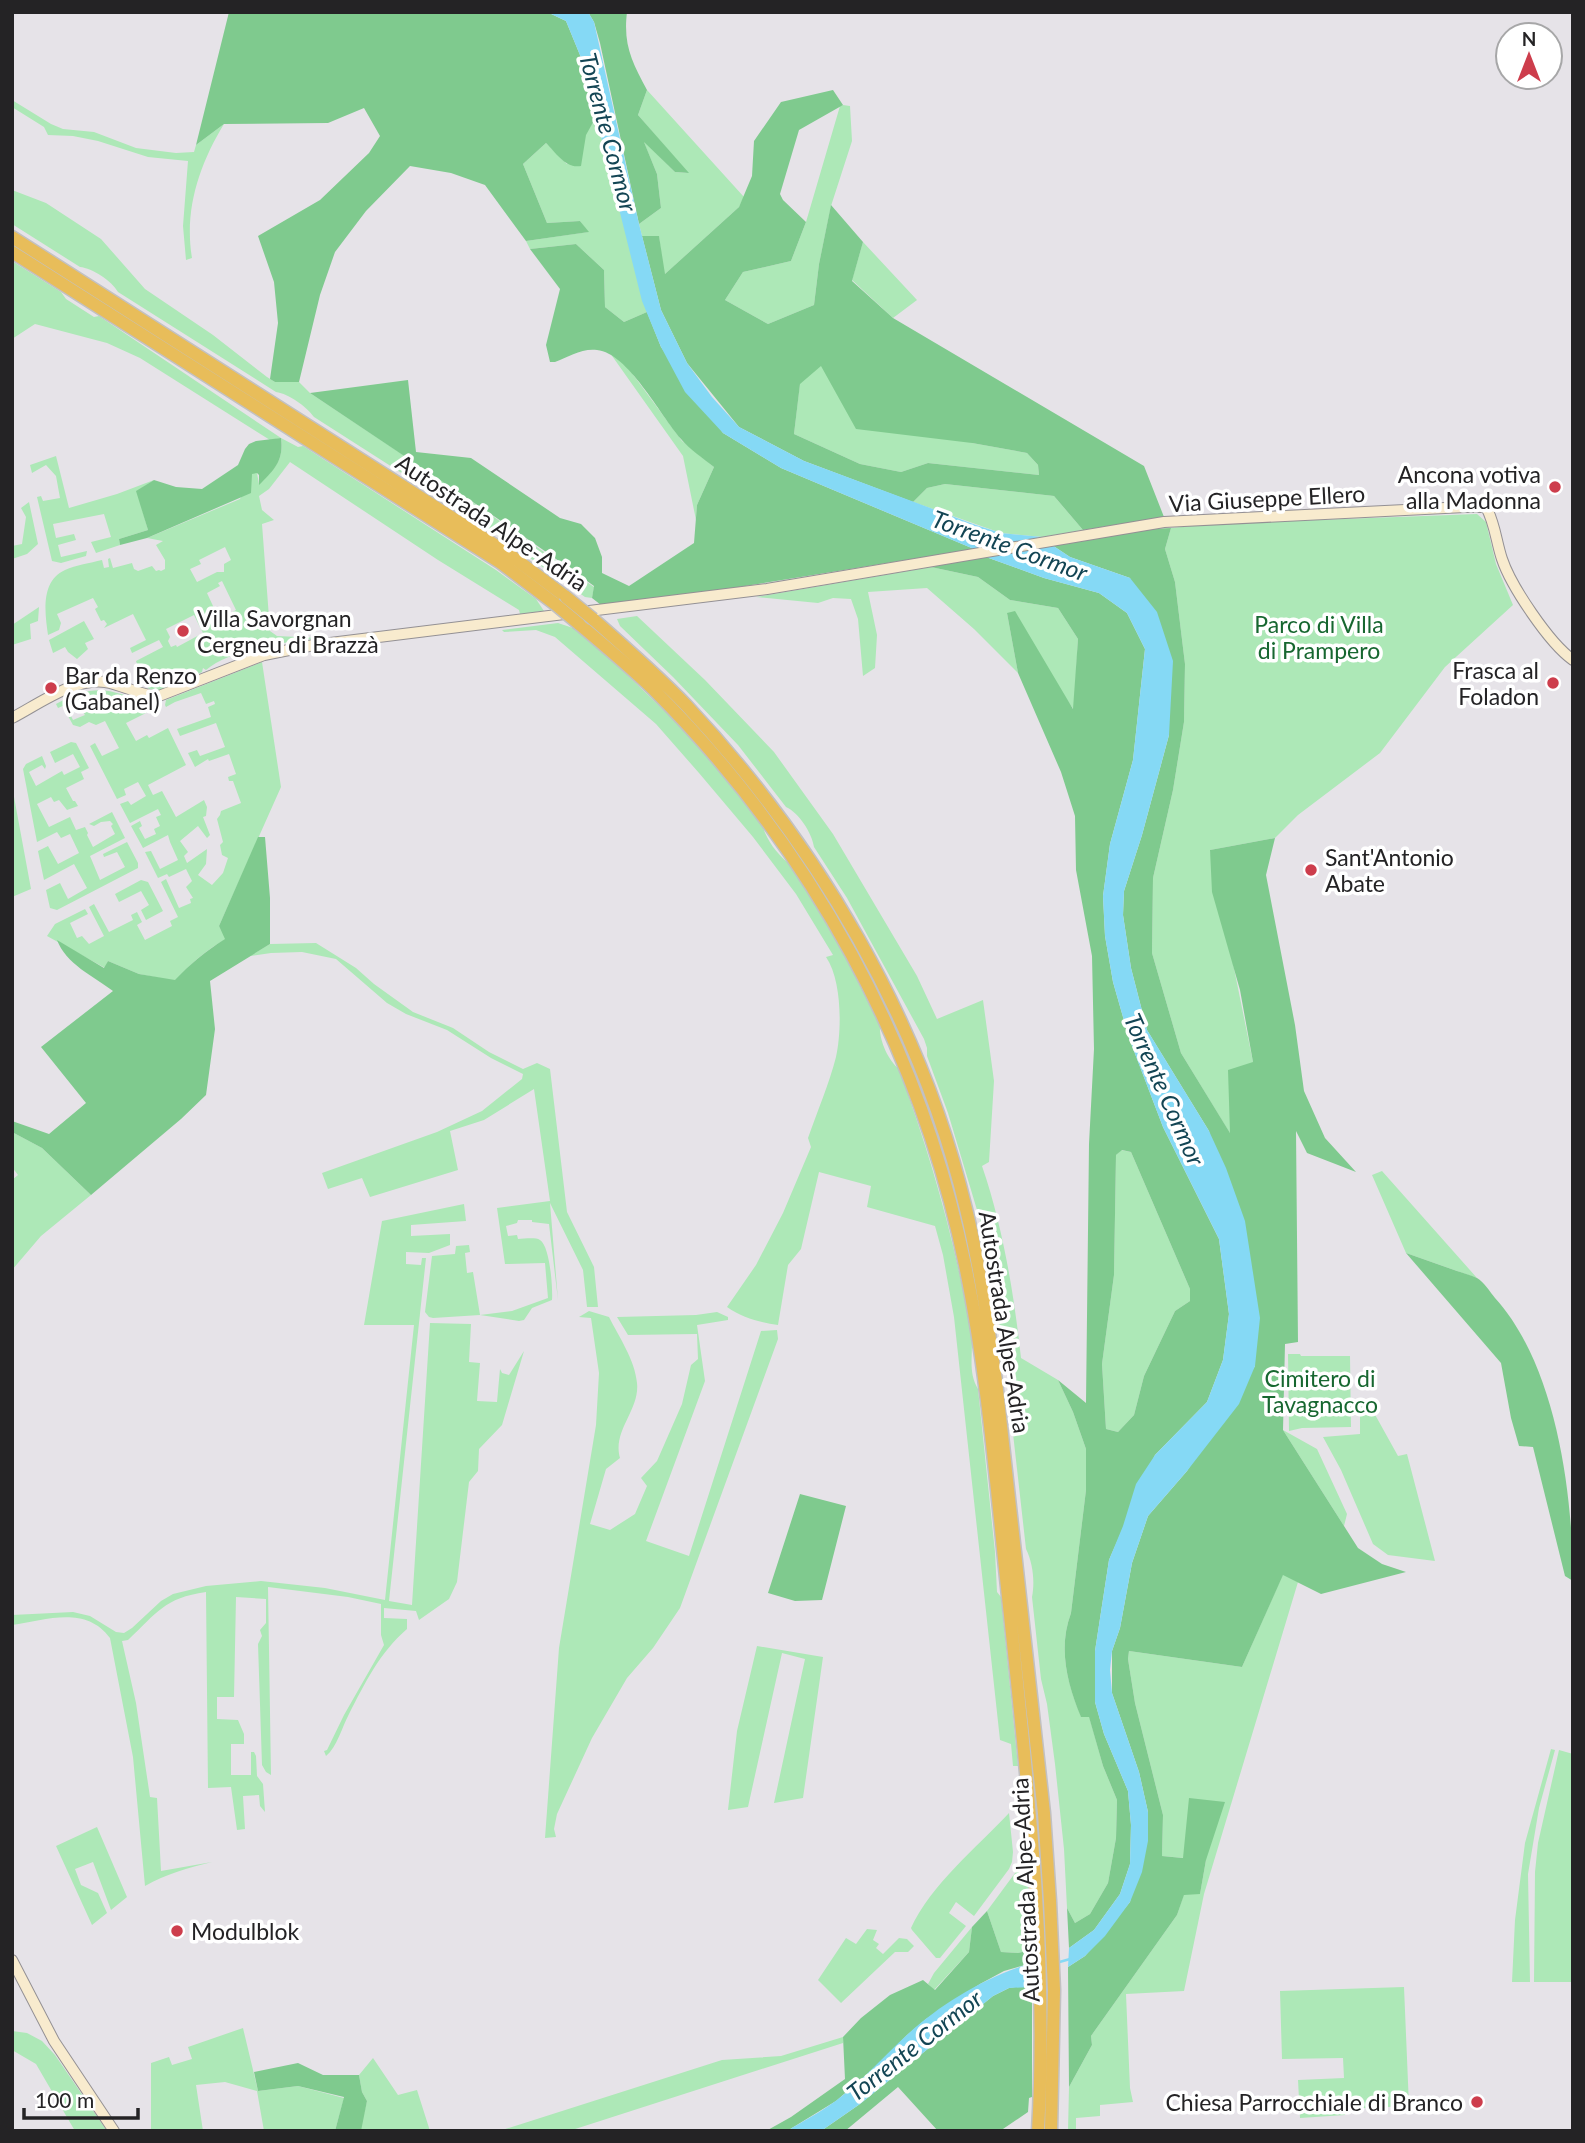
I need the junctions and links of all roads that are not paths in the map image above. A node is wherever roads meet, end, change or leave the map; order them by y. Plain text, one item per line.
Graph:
1 (12, 237) edge
2 (12, 252) edge
3 (297, 426) junction
4 (561, 601) junction
5 (1573, 660) edge
6 (12, 718) edge
7 (902, 1042) junction
8 (1028, 1728) junction
9 (12, 1959) edge
10 (1050, 2095) junction
11 (114, 2131) edge
12 (1038, 2131) edge
13 (1051, 2131) edge
14 (1059, 2131) edge

1 - 3 highway, Autostrada Alpe-Adria
2 - 3 highway, Autostrada Alpe-Adria
3 - 4 highway, Autostrada Alpe-Adria
4 - 7 highway, Autostrada Alpe-Adria, bridge
4 - 7 highway, Autostrada Alpe-Adria, bridge
5 - 6 main road, Via Giuseppe Ellero
7 - 8 highway, Autostrada Alpe-Adria
8 - 10 highway, Autostrada Alpe-Adria
8 - 10 highway, Autostrada Alpe-Adria
9 - 11 main road
10 - 12 highway, Autostrada Alpe-Adria
10 - 13 highway, Autostrada Alpe-Adria
10 - 14 highway

